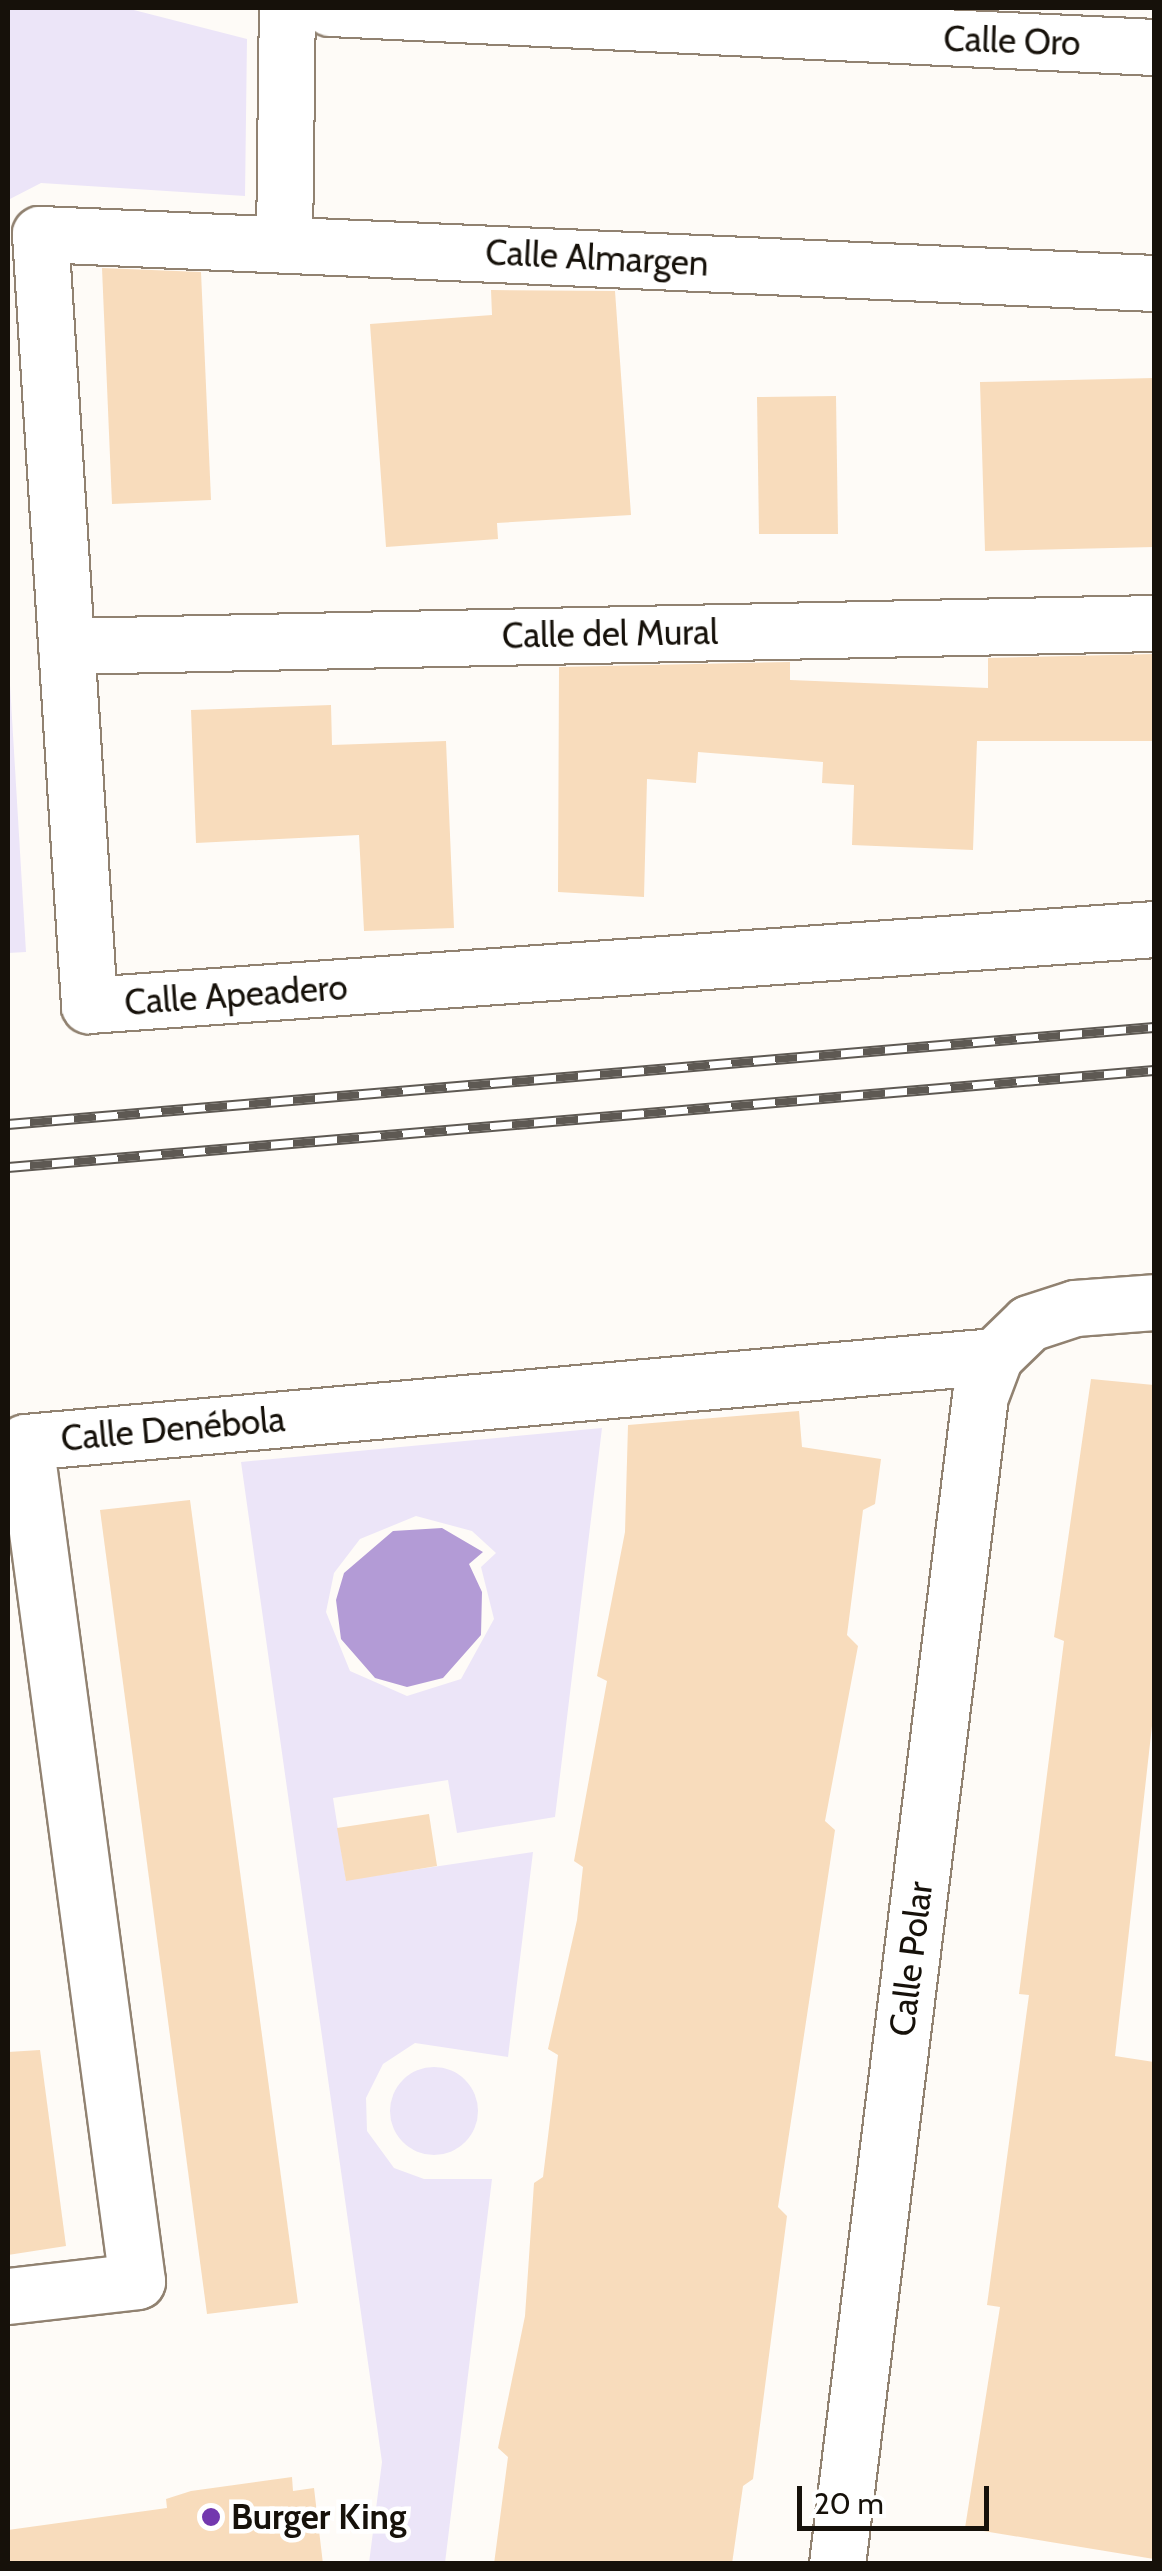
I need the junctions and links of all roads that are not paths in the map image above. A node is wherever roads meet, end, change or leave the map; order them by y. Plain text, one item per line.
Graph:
1 (287, 8) edge
2 (330, 8) edge
3 (1154, 47) edge
4 (40, 234) joint
5 (284, 244) junction
6 (1154, 283) edge
7 (1154, 623) edge
8 (66, 646) junction
9 (1154, 929) edge
10 (1154, 1302) edge
11 (994, 1356) junction
12 (8, 2296) edge
13 (837, 2564) edge

1 - 5 street
2 - 3 street, Calle Oro
4 - 5 street, Calle Almargen
4 - 8 street, Calle Apeadero
5 - 6 street, Calle Almargen
7 - 8 street, Calle del Mural
8 - 9 street, Calle Apeadero
10 - 11 street
11 - 12 street, Calle Denébola
11 - 13 street, Calle Polar

